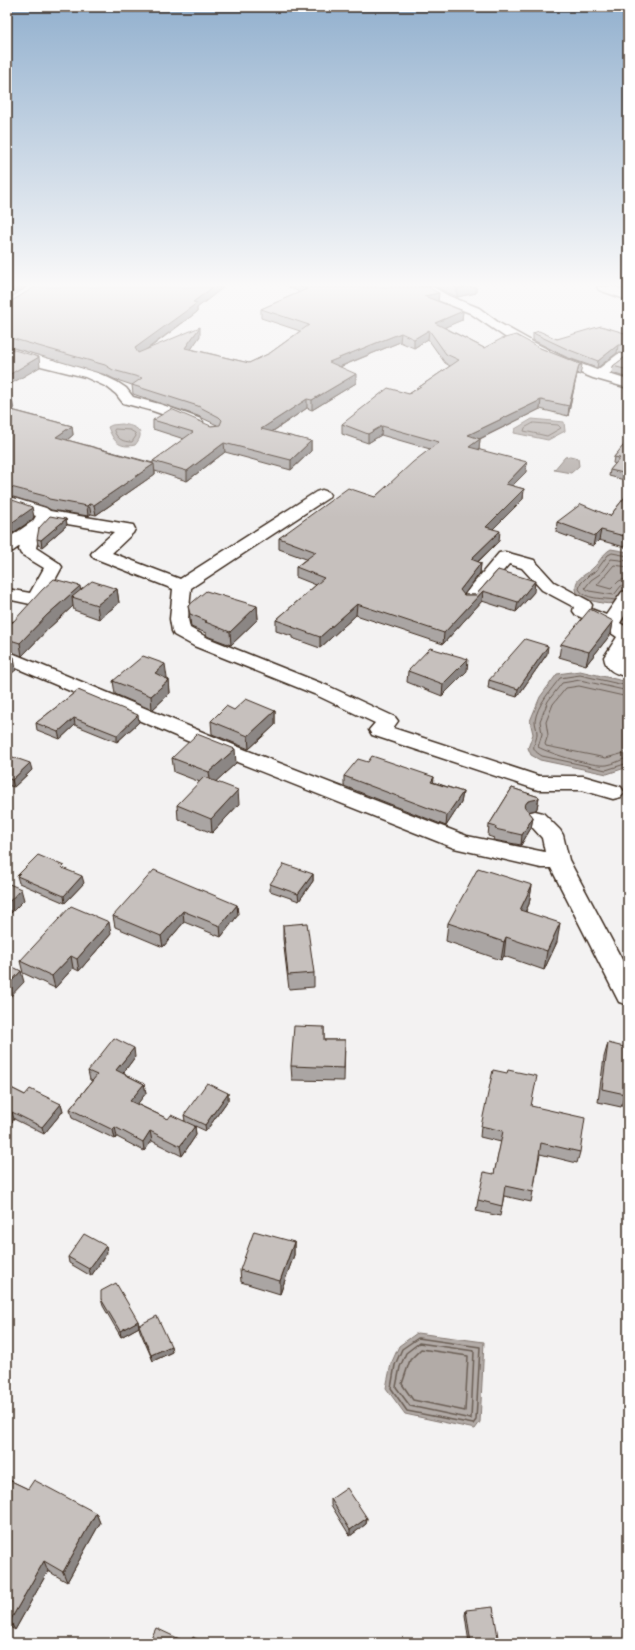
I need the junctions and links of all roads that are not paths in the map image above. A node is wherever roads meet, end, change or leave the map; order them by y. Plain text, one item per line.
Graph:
1 (52, 364) edge
2 (570, 364) edge
3 (613, 364) edge
4 (598, 375) junction
5 (628, 384) edge
6 (208, 428) edge
7 (322, 495) dead end
8 (7, 501) edge
9 (43, 518) junction
10 (7, 547) edge
11 (182, 586) junction
12 (7, 594) edge
13 (628, 596) edge
14 (469, 600) edge
15 (610, 624) junction
16 (627, 636) edge
17 (7, 657) edge
18 (628, 671) edge
19 (613, 792) dead end
20 (536, 818) dead end
21 (558, 860) junction
22 (628, 995) edge

1 - 6 street
2 - 4 street
3 - 4 street
4 - 5 street
7 - 11 street
8 - 9 street
9 - 10 street
9 - 11 street
9 - 12 street
11 - 19 street
13 - 15 street
14 - 15 street
15 - 16 street
16 - 18 street
17 - 21 street
20 - 21 street
21 - 22 street

